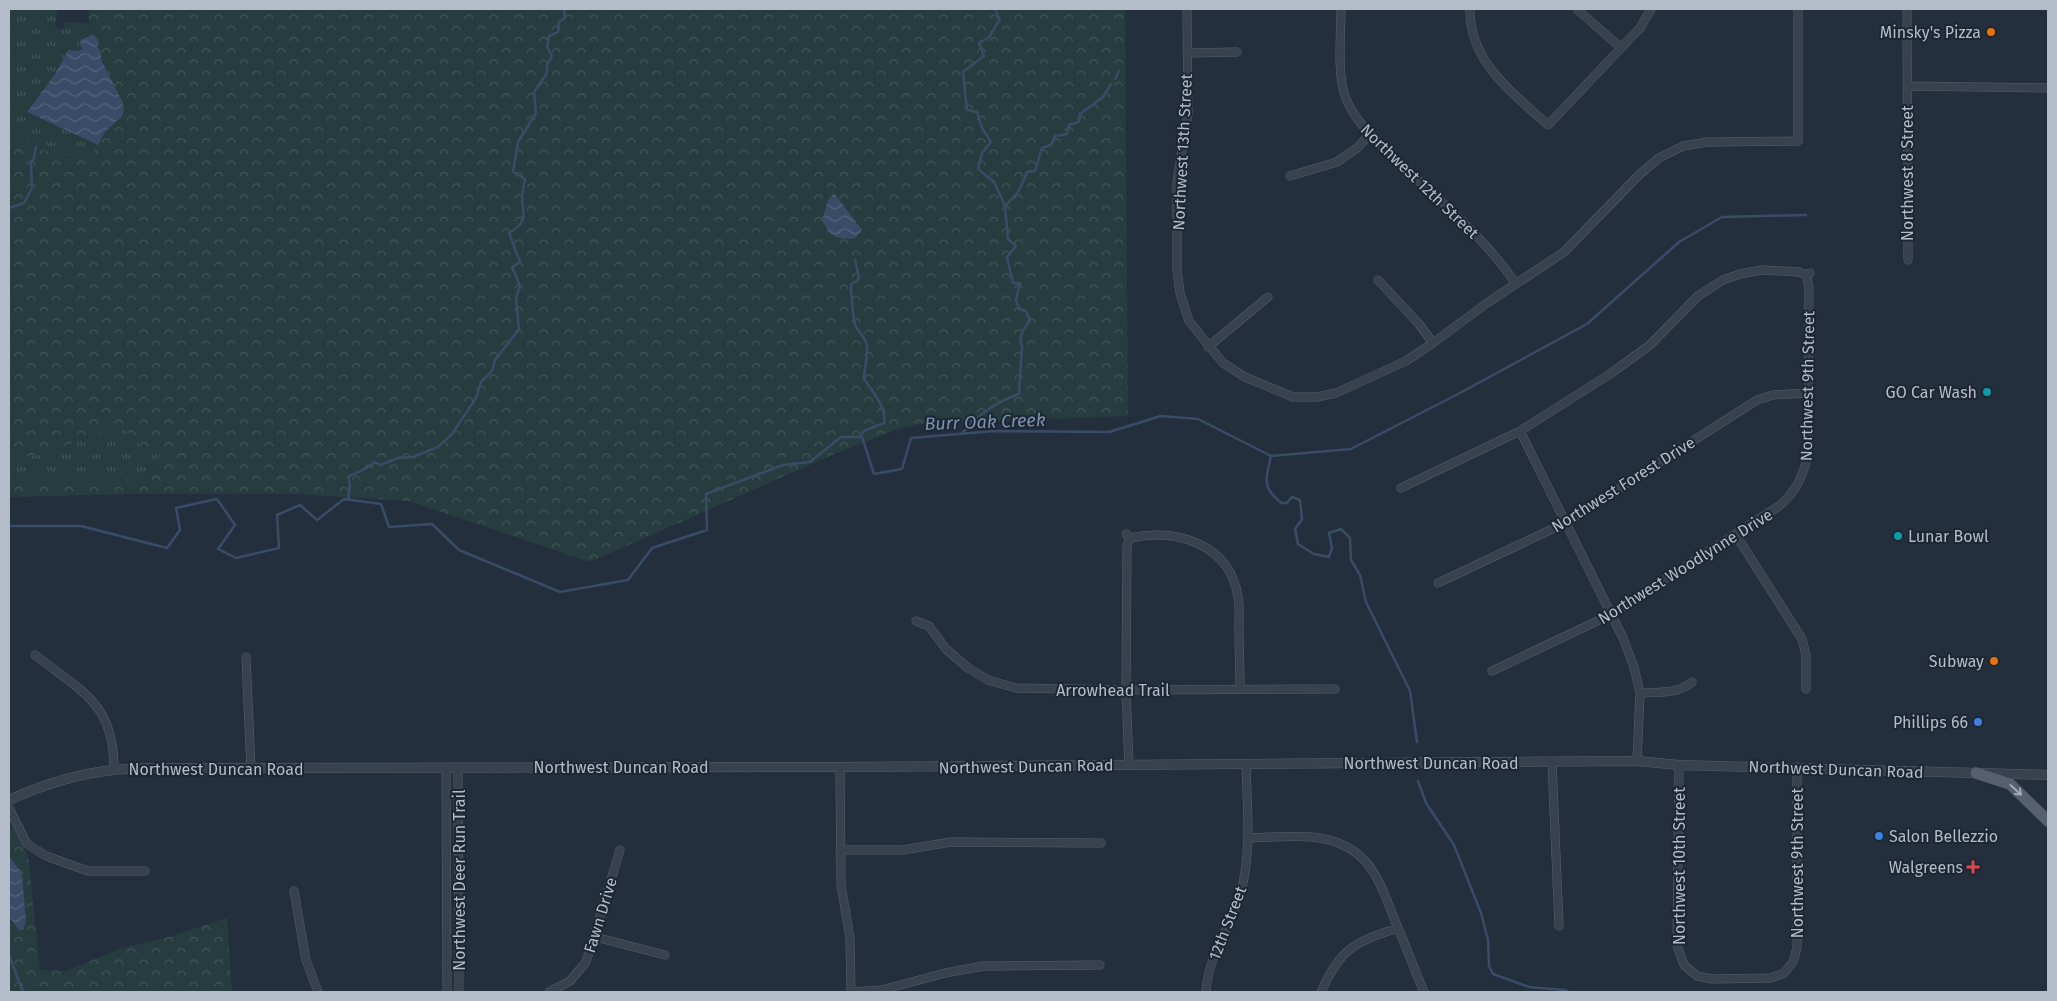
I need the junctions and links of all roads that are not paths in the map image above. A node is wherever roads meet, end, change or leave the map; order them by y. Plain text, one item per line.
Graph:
1 (1187, 9) edge
2 (1340, 9) edge
3 (1470, 9) edge
4 (1651, 9) edge
5 (1798, 9) edge
6 (1908, 9) edge
7 (1578, 10) edge
8 (1621, 48) junction
9 (1237, 52) dead end
10 (1187, 53) junction
11 (1907, 86) junction
12 (2048, 88) edge
13 (1370, 134) junction
14 (1290, 176) dead end
15 (1908, 260) dead end
16 (1378, 280) dead end
17 (1516, 284) junction
18 (1268, 297) dead end
19 (1433, 343) junction
20 (1208, 347) junction
21 (1808, 392) junction
22 (1520, 431) junction
23 (1401, 488) dead end
24 (1792, 494) joint
25 (1566, 522) junction
26 (1736, 535) junction
27 (1438, 583) dead end
28 (1610, 615) junction
29 (916, 621) dead end
30 (34, 655) dead end
31 (246, 657) dead end
32 (1492, 671) dead end
33 (1692, 682) dead end
34 (1240, 689) junction
35 (1335, 689) dead end
36 (1806, 689) dead end
37 (1126, 690) junction
38 (1640, 693) junction
39 (1637, 761) junction
40 (1552, 762) junction
41 (1246, 764) junction
42 (1679, 764) junction
43 (1129, 765) junction
44 (840, 767) junction
45 (1797, 767) junction
46 (251, 768) junction
47 (446, 768) junction
48 (458, 768) junction
49 (114, 770) junction
50 (1976, 773) junction
51 (2048, 775) edge
52 (9, 800) edge
53 (9, 808) edge
54 (2048, 821) edge
55 (1247, 838) junction
56 (1101, 843) dead end
57 (620, 850) dead end
58 (840, 850) junction
59 (145, 871) dead end
60 (446, 886) junction
61 (459, 886) junction
62 (294, 891) dead end
63 (1559, 926) dead end
64 (1398, 928) junction
65 (595, 937) junction
66 (665, 955) dead end
67 (1100, 965) dead end
68 (1771, 978) joint
69 (318, 992) edge
70 (447, 992) edge
71 (460, 992) edge
72 (549, 992) edge
73 (851, 992) edge
74 (1206, 992) edge
75 (1321, 992) edge
76 (1424, 992) edge

1 - 10 street, Northwest 13th Street
2 - 13 street, Northwest 12th Street
3 - 8 street
4 - 8 street
5 - 17 street, Northwest 13th Street
6 - 11 street, Northwest 8 Street
7 - 8 street
9 - 10 street
10 - 20 street, Northwest 13th Street
11 - 12 street
11 - 15 street, Northwest 8 Street
13 - 14 street
13 - 17 street, Northwest 12th Street
16 - 19 street
17 - 19 street, Northwest 13th Street
18 - 20 street
19 - 20 street, Northwest 13th Street
21 - 22 street, Northwest 9th Street
21 - 24 street, Northwest 9th Street
21 - 25 street, Northwest Forest Drive
22 - 23 street
22 - 25 street
24 - 26 street, Northwest Woodlynne Drive
25 - 27 street, Northwest Forest Drive
25 - 28 street
26 - 28 street, Northwest Woodlynne Drive
26 - 36 street
28 - 32 street, Northwest Woodlynne Drive
28 - 38 street
29 - 37 street, Arrowhead Trail
30 - 49 street
31 - 46 street
33 - 38 street
34 - 35 street, Arrowhead Trail
34 - 37 street, Arrowhead Trail
34 - 37 street
37 - 43 street
38 - 39 street
39 - 40 street, Northwest Duncan Road
39 - 42 street, Northwest Duncan Road
40 - 41 street, Northwest Duncan Road
40 - 63 street
41 - 43 street, Northwest Duncan Road
41 - 55 street, 12th Street
42 - 45 street, Northwest Duncan Road
42 - 68 street, Northwest 10th Street
43 - 44 street, Northwest Duncan Road
44 - 48 street, Northwest Duncan Road
44 - 58 street
45 - 50 street, Northwest Duncan Road
45 - 68 street, Northwest 9th Street
46 - 47 street, Northwest Duncan Road
46 - 49 street, Northwest Duncan Road
47 - 48 street, Northwest Duncan Road
47 - 60 street, Northwest Deer Run Trail
48 - 61 street, Northwest Deer Run Trail
49 - 52 street, Northwest Duncan Road
50 - 51 street, Northwest Duncan Road
50 -> 54 main road
53 - 59 street
55 - 64 street
55 - 74 street, 12th Street
56 - 58 street
57 - 65 street, Fawn Drive
58 - 73 street
60 - 61 street
60 - 70 street, Northwest Deer Run Trail
61 - 71 street, Northwest Deer Run Trail
62 - 69 street
64 - 75 street
64 - 76 street
65 - 66 street
65 - 72 street, Fawn Drive
67 - 73 street

